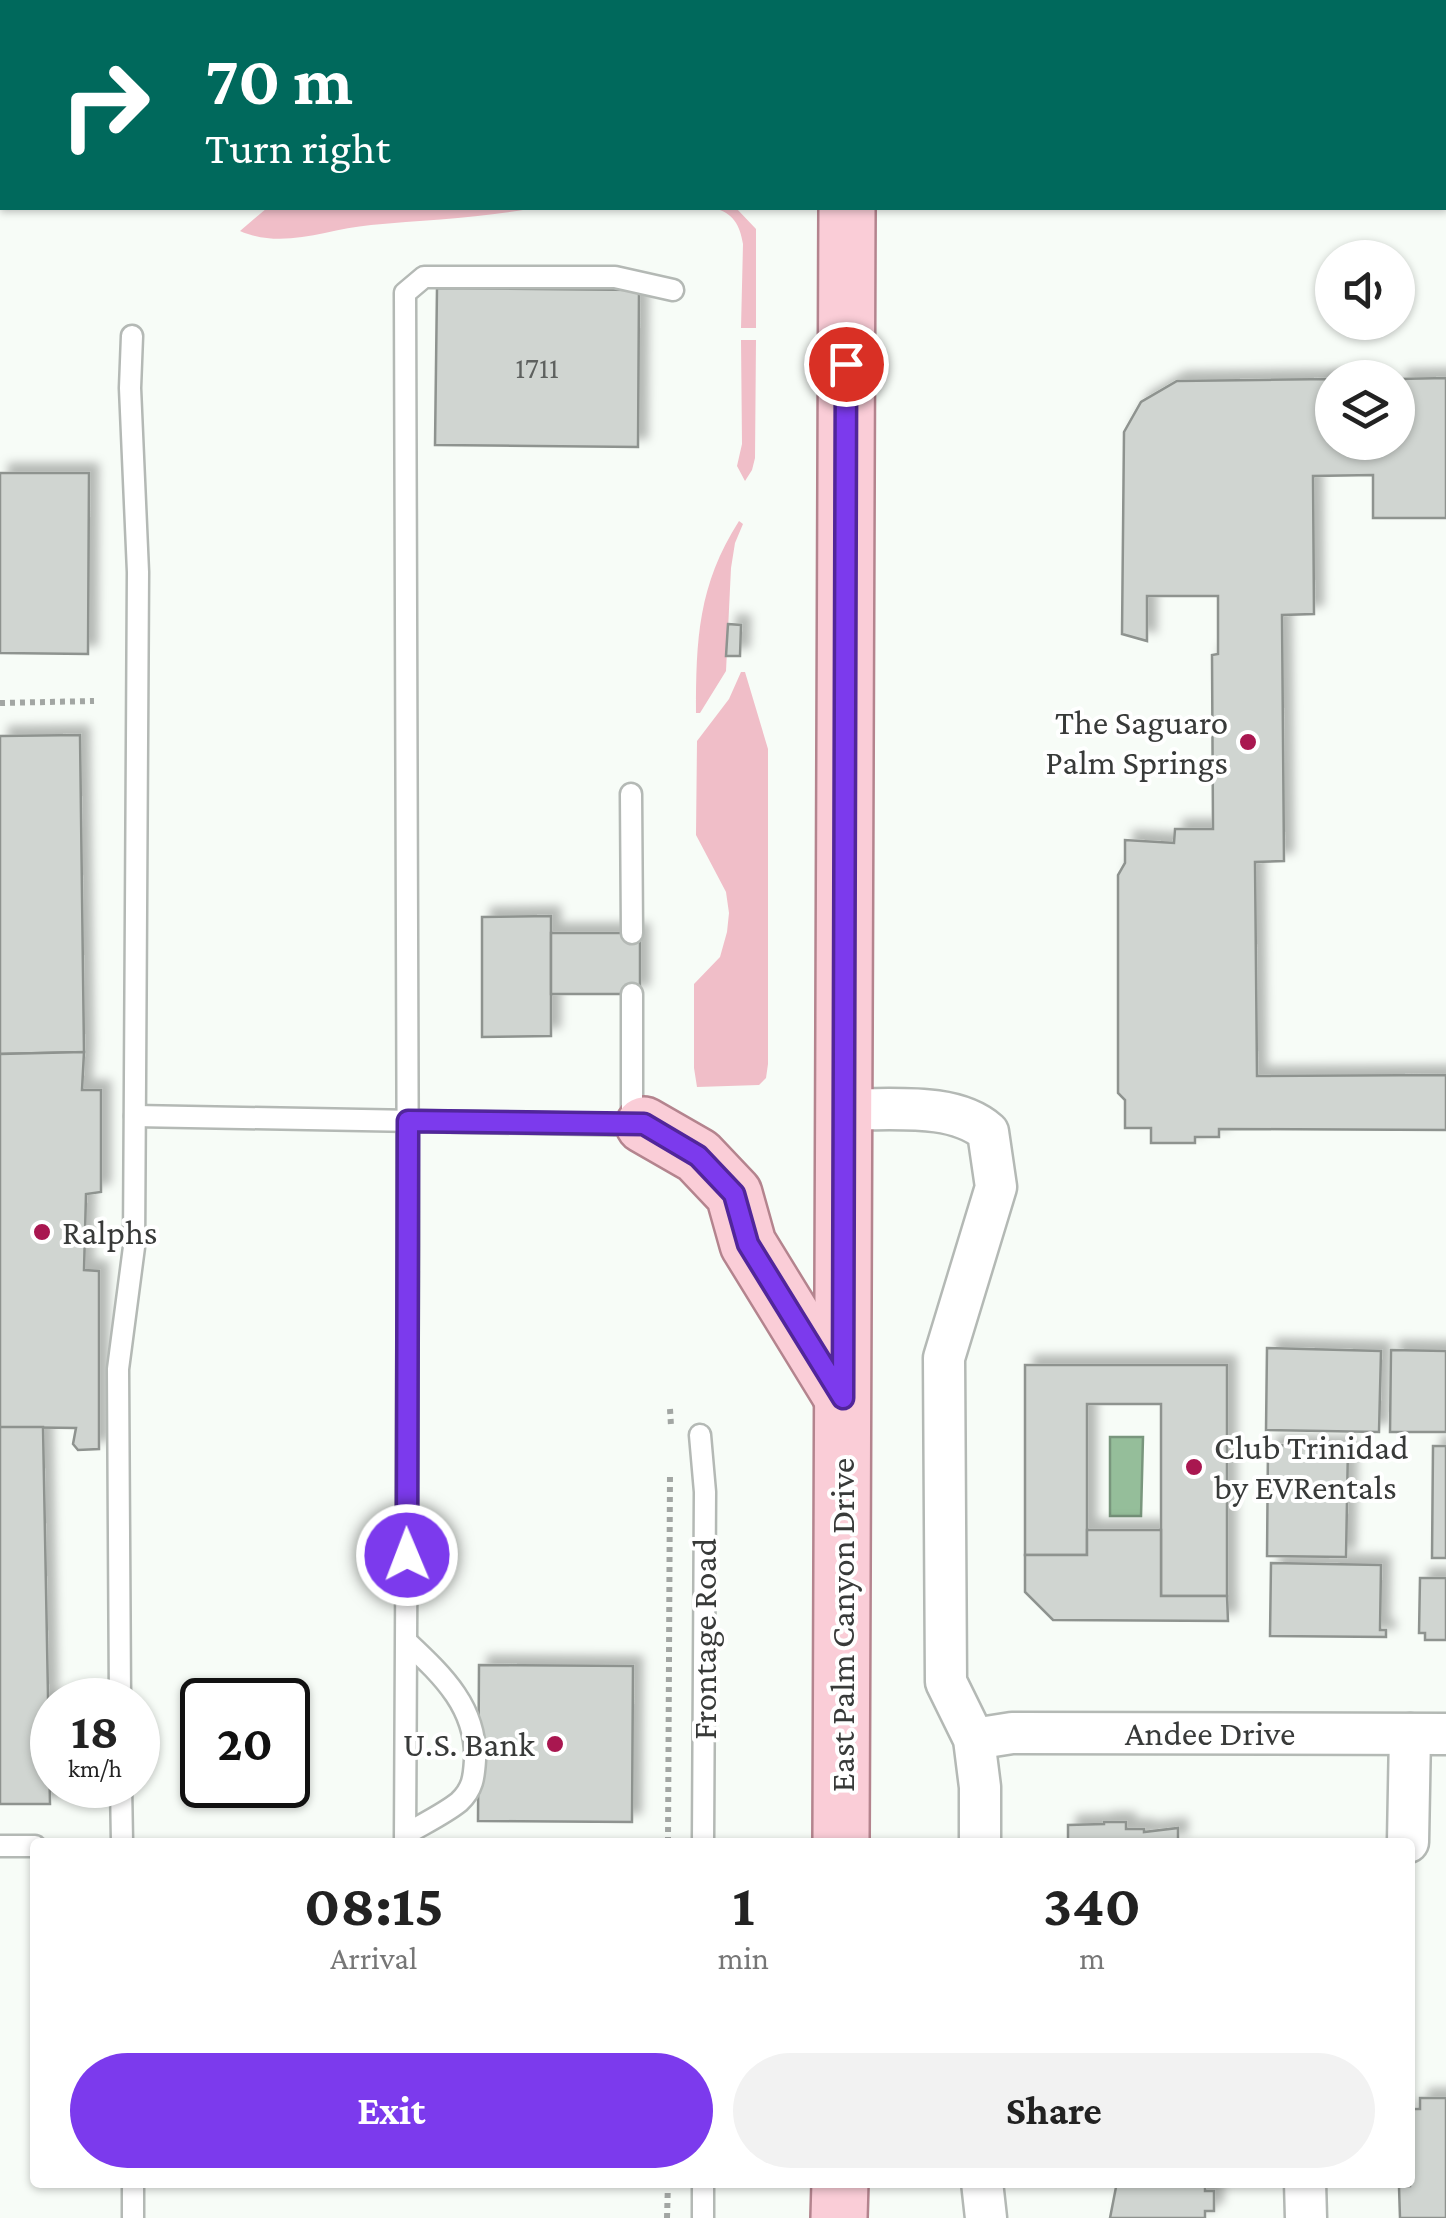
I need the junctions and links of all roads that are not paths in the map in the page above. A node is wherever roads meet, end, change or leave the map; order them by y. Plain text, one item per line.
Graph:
1 (847, 210) edge
2 (673, 290) dead end
3 (132, 336) dead end
4 (631, 794) dead end
5 (632, 932) dead end
6 (632, 994) dead end
7 (844, 1109) junction
8 (135, 1116) junction
9 (408, 1121) junction
10 (638, 1124) junction
11 (843, 1398) junction
12 (700, 1436) dead end
13 (408, 1643) junction
14 (120, 1678) edge
15 (1428, 1734) edge
16 (974, 1738) junction
17 (121, 1808) edge
18 (122, 1838) edge
19 (406, 1838) edge
20 (702, 1838) edge
21 (841, 1838) edge
22 (980, 1838) edge
23 (1409, 1838) edge
24 (0, 1846) edge
25 (30, 1846) edge
26 (133, 2188) edge
27 (703, 2188) edge
28 (840, 2188) edge
29 (983, 2188) edge
30 (1306, 2188) edge
31 (133, 2218) edge
32 (703, 2218) edge
33 (839, 2218) edge
34 (986, 2218) edge
35 (1306, 2218) edge

1 - 7 main road, East Palm Canyon Drive
2 - 9 lane
3 - 8 lane
4 - 5 lane
6 - 10 lane
7 - 11 main road, East Palm Canyon Drive
7 - 16 street
8 - 9 lane
8 - 14 lane
9 - 10 lane
9 - 13 lane
10 - 11 main road
11 - 21 main road, East Palm Canyon Drive
12 - 20 lane, Frontage Road
13 - 19 lane
13 - 19 lane
15 - 16 street, Andee Drive
15 - 23 street
16 - 22 street
17 - 18 lane
24 - 25 lane
26 - 31 lane
27 - 32 lane
28 - 33 main road
29 - 34 street
30 - 35 street

